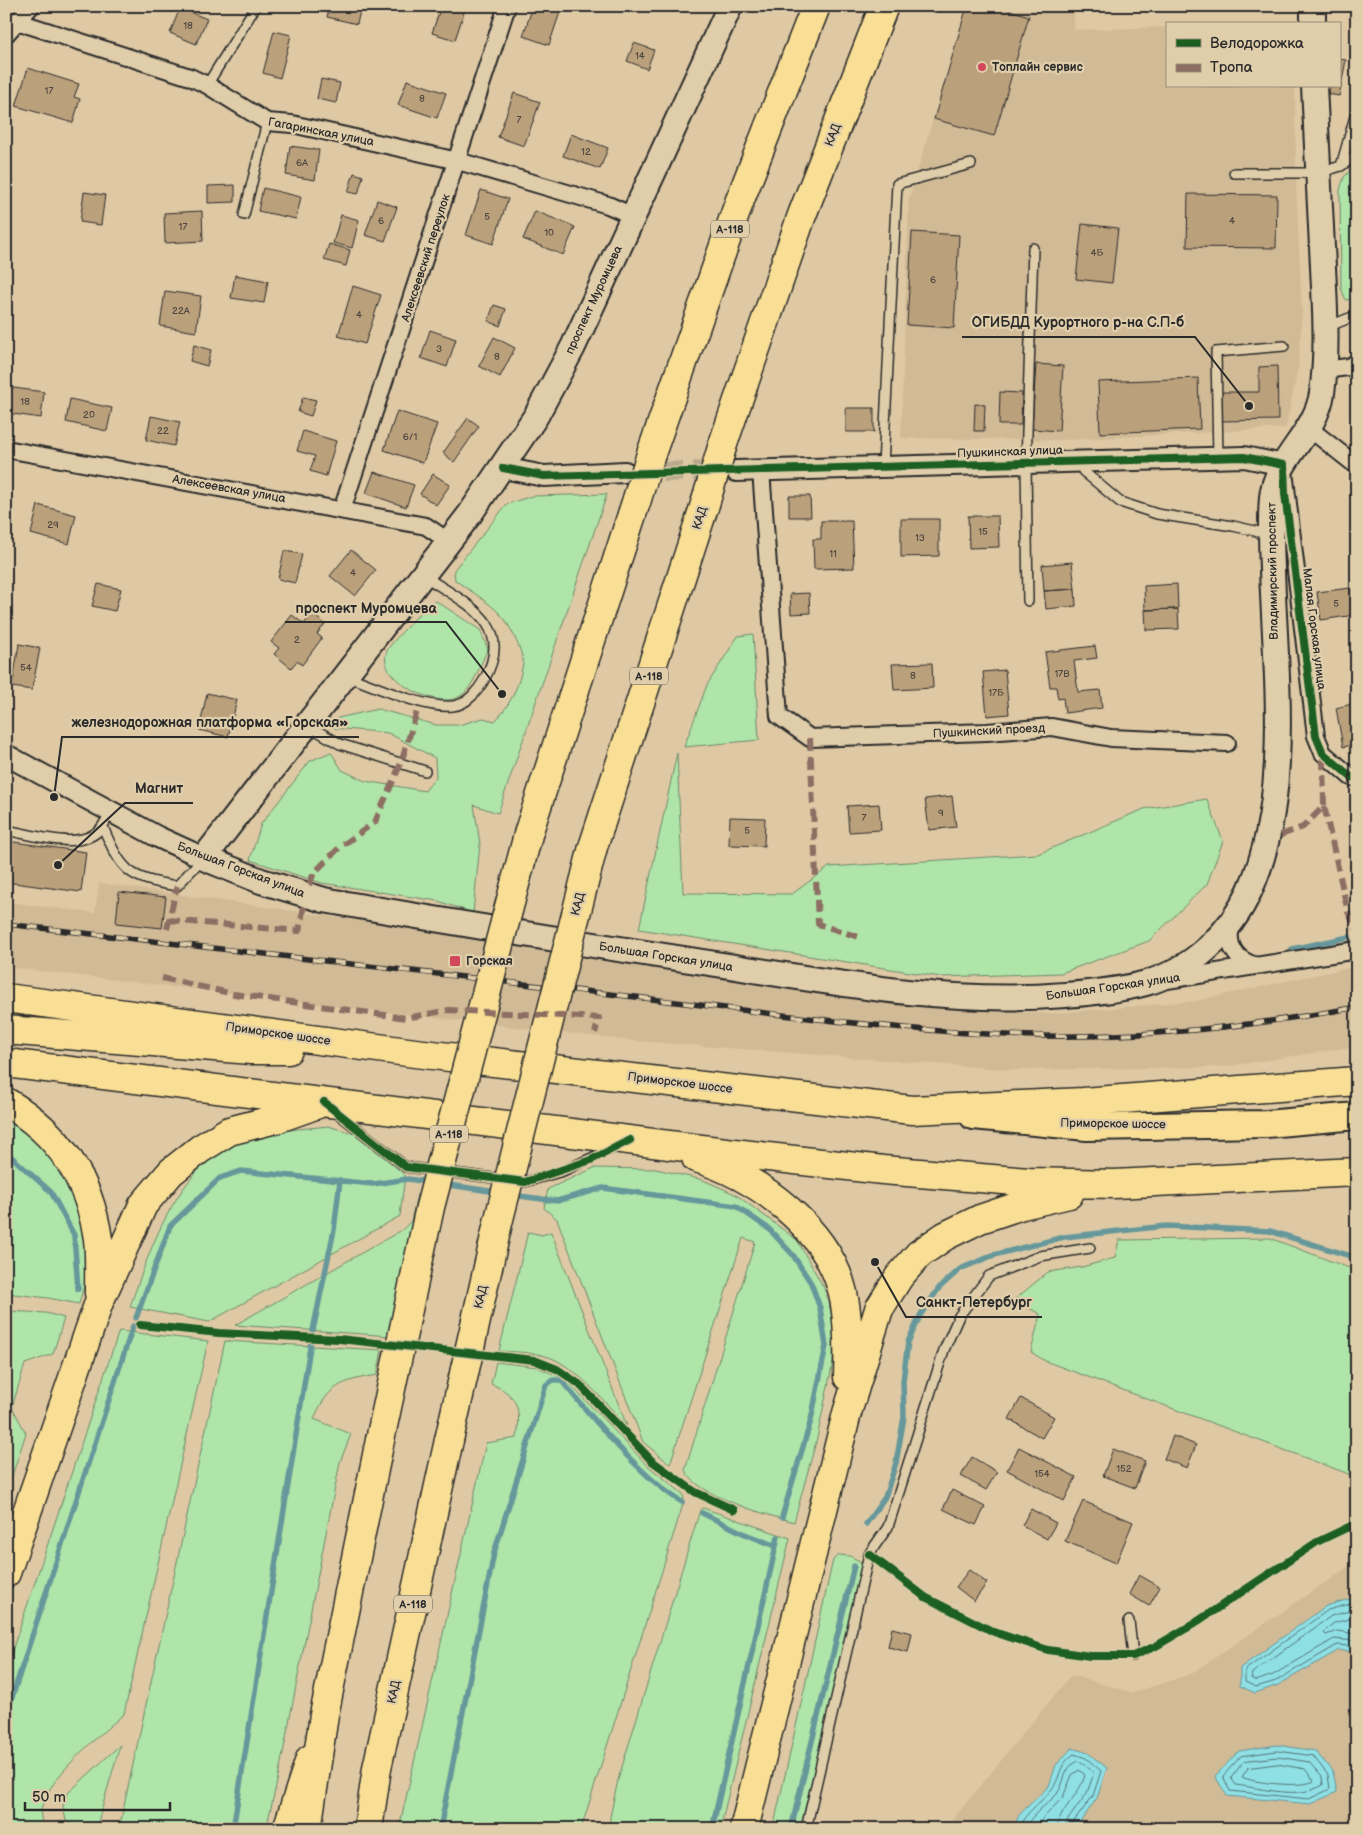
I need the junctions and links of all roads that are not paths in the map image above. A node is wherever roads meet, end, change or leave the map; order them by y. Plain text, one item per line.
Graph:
1 (31, 6) edge
2 (256, 6) edge
3 (507, 6) edge
4 (730, 6) edge
5 (816, 6) edge
6 (884, 6) edge
7 (1313, 6) edge
8 (1312, 22) edge
9 (10, 30) edge
10 (207, 85) junction
11 (1314, 88) edge
12 (1357, 109) edge
13 (267, 122) junction
14 (1357, 155) edge
15 (458, 161) junction
16 (971, 164) dead end
17 (1341, 166) junction
18 (1234, 173) dead end
19 (1318, 173) junction
20 (244, 215) dead end
21 (633, 216) junction
22 (1033, 248) dead end
23 (1357, 315) edge
24 (1326, 327) junction
25 (1284, 346) dead end
26 (1357, 363) edge
27 (1324, 370) junction
28 (1310, 428) junction
29 (6, 449) edge
30 (1218, 458) junction
31 (1080, 461) junction
32 (1026, 463) junction
33 (1284, 465) junction
34 (883, 466) junction
35 (1357, 466) edge
36 (502, 468) junction
37 (761, 470) junction
38 (736, 471) tunnel mouth
39 (624, 472) tunnel mouth
40 (342, 510) junction
41 (1271, 535) junction
42 (448, 541) junction
43 (423, 575) junction
44 (1028, 601) dead end
45 (346, 676) junction
46 (307, 725) junction
47 (1227, 744) dead end
48 (6, 755) edge
49 (425, 771) dead end
50 (1357, 778) edge
51 (106, 819) junction
52 (11, 831) dead end
53 (204, 858) junction
54 (1234, 918) junction
55 (1357, 950) edge
56 (1258, 966) junction
57 (1145, 983) junction
58 (6, 998) edge
59 (6, 1030) edge
60 (415, 1053) junction
61 (6, 1063) edge
62 (1357, 1082) edge
63 (6, 1102) edge
64 (324, 1102) junction
65 (912, 1110) junction
66 (1357, 1116) edge
67 (630, 1140) junction
68 (1357, 1172) edge
69 (1114, 1184) junction
70 (1090, 1248) dead end
71 (99, 1302) junction
72 (847, 1413) junction
73 (6, 1573) edge
74 (1129, 1621) dead end
75 (1134, 1656) dead end
76 (324, 1715) junction
77 (287, 1829) edge
78 (307, 1829) edge
79 (369, 1829) edge
80 (744, 1829) edge
81 (806, 1829) edge

1 - 9 street
2 - 10 lane
3 - 15 street, Алексеевский переулок
4 - 21 main road, проспект Муромцева
5 - 76 highway, А-118, bridge
6 - 79 highway, КАД / А-118, bridge
7 - 8 main road
9 - 10 street, Гагаринская улица
10 - 13 street, Гагаринская улица
11 - 19 main road, Владимирский проспект
12 - 17 lane
13 - 15 street, Гагаринская улица
13 - 20 lane
14 - 17 lane
15 - 21 street, Гагаринская улица
15 - 40 street, Алексеевский переулок
16 - 34 lane
17 - 19 lane
18 - 19 lane
19 - 24 main road, Владимирский проспект
21 - 36 main road, проспект Муромцева
22 - 32 lane
23 - 24 lane
24 - 27 main road, Владимирский проспект
25 - 30 lane
26 - 27 street
27 - 28 main road, Владимирский проспект
28 - 33 main road, Владимирский проспект
28 - 35 street
29 - 40 street, Алексеевская улица
30 - 31 street, Пушкинская улица
30 - 33 street, Пушкинская улица
31 - 32 street, Пушкинская улица
31 - 41 lane
32 - 34 street, Пушкинская улица
32 - 44 lane
33 - 41 main road, Владимирский проспект
33 - 50 street, Малая Горская улица
34 - 37 street, Пушкинская улица
36 - 39 street
36 - 42 main road, проспект Муромцева
37 - 38 street, Пушкинская улица
37 - 47 street, Пушкинский проезд
40 - 42 street, Алексеевская улица
41 - 54 main road, Владимирский проспект
42 - 43 main road, проспект Муромцева
43 - 45 main road, проспект Муромцева
43 - 45 lane
45 - 46 main road, проспект Муромцева
46 - 49 lane
46 - 53 main road, проспект Муромцева
48 - 51 street, Большая Горская улица
51 - 52 lane
51 - 53 street, Большая Горская улица
51 - 53 lane
53 - 57 main road, Большая Горская улица
54 - 56 street
54 - 57 main road, Владимирский проспект
55 - 56 street, Большая Горская улица
56 - 57 street, Большая Горская улица
58 - 60 highway, Приморское шоссе
59 - 60 highway
60 - 65 highway, Приморское шоссе
61 - 64 highway
62 - 65 highway
63 - 71 highway
64 - 67 highway
64 - 67 lane
64 - 71 highway
65 - 66 main road, Приморское шоссе
67 - 69 highway
67 - 72 highway
68 - 69 highway
69 - 72 highway
70 - 81 lane
71 - 73 highway
72 - 80 highway
74 - 75 lane
76 - 77 highway
76 - 78 highway, А-118

